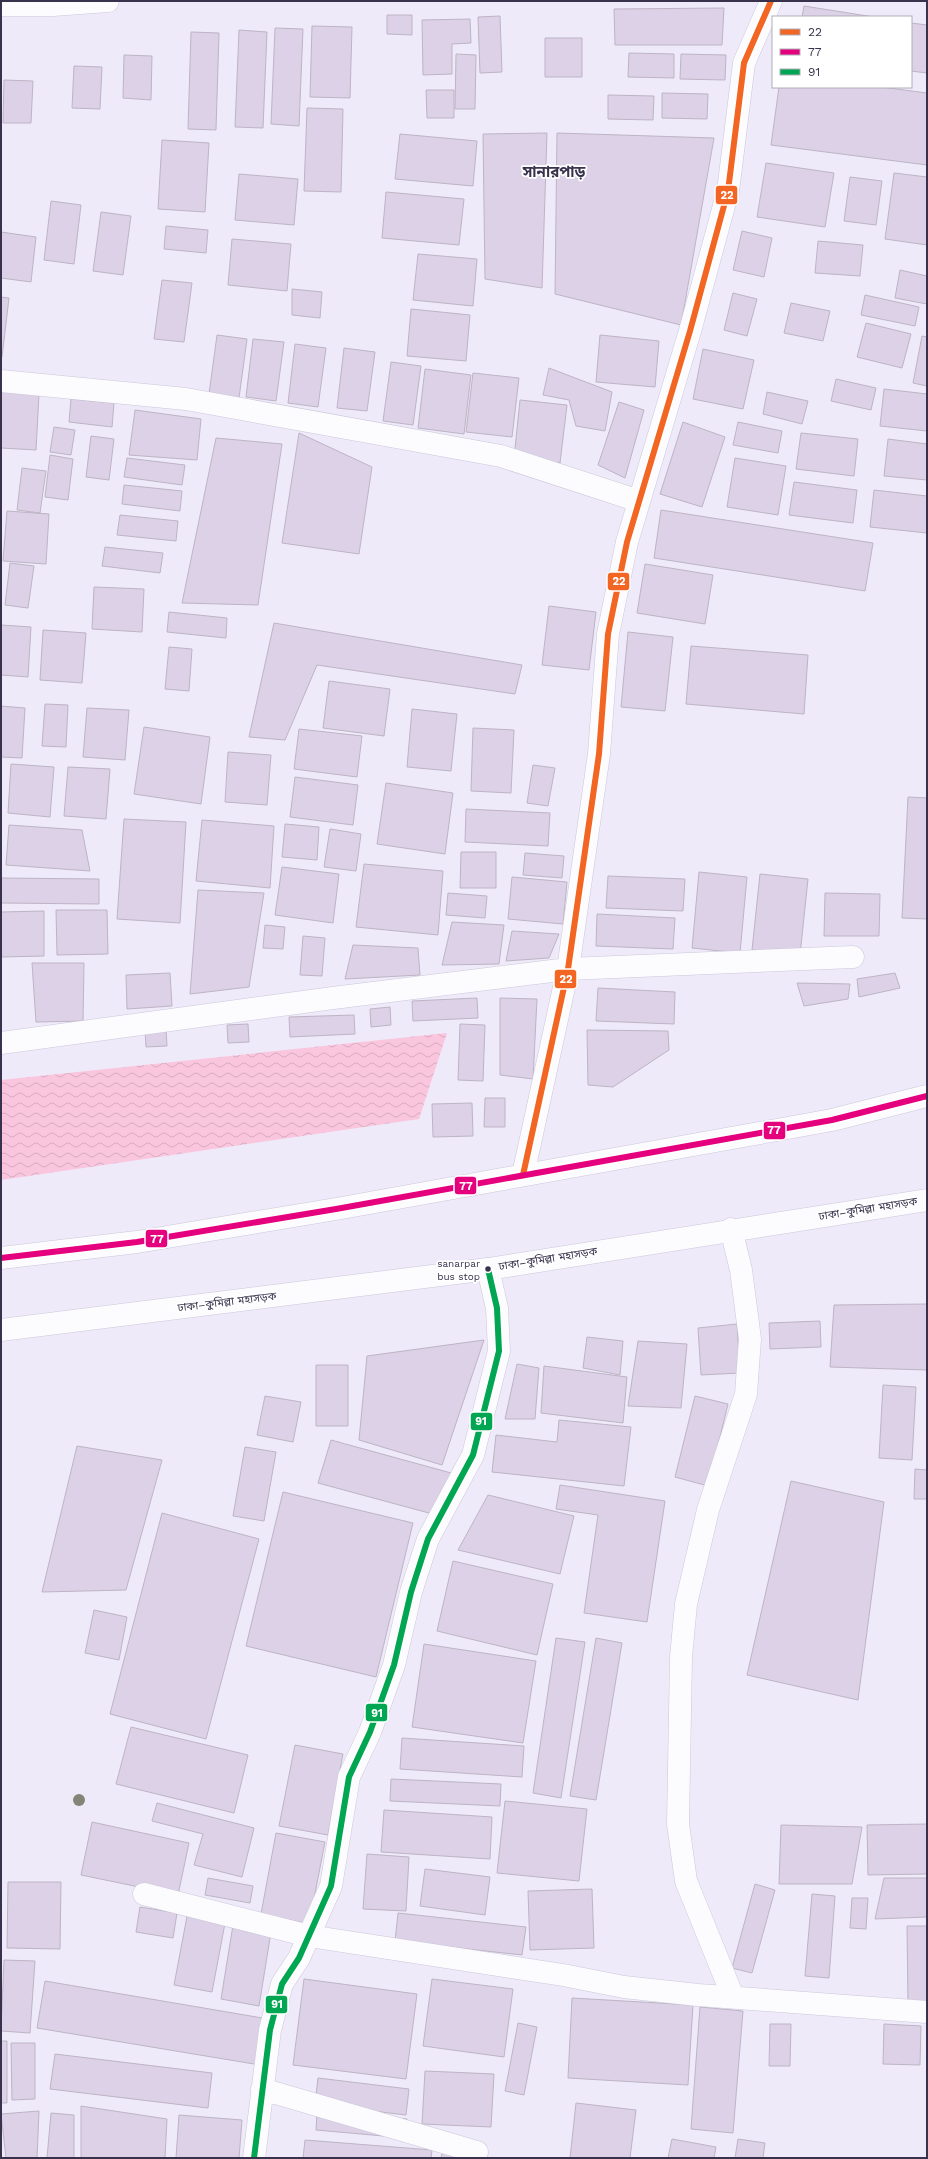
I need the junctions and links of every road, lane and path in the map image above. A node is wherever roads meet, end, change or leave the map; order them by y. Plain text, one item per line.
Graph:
1 (108, 1) edge
2 (771, 1) edge
3 (1, 5) edge
4 (1, 381) edge
5 (639, 501) junction
6 (853, 957) dead end
7 (568, 969) junction
8 (1, 1043) edge
9 (927, 1096) edge
10 (523, 1175) junction
11 (927, 1200) edge
12 (731, 1229) junction
13 (1, 1258) edge
14 (488, 1269) junction
15 (1, 1330) edge
16 (144, 1894) dead end
17 (309, 1936) junction
18 (733, 1997) junction
19 (927, 2012) edge
20 (262, 2089) junction
21 (477, 2152) dead end
22 (254, 2158) edge

1 - 3 main road
2 - 5 main road
4 - 5 main road
5 - 7 main road
6 - 7 main road
7 - 8 main road
7 - 10 main road
9 - 10 main road
10 - 13 main road
11 - 12 main road, ঢাকা–কুমিল্লা মহাসড়ক
12 - 14 main road, ঢাকা–কুমিল্লা মহাসড়ক
12 - 18 main road
14 - 15 main road, ঢাকা–কুমিল্লা মহাসড়ক
14 - 17 main road
16 - 17 main road
17 - 18 main road
17 - 20 main road
18 - 19 main road
20 - 21 main road
20 - 22 main road

